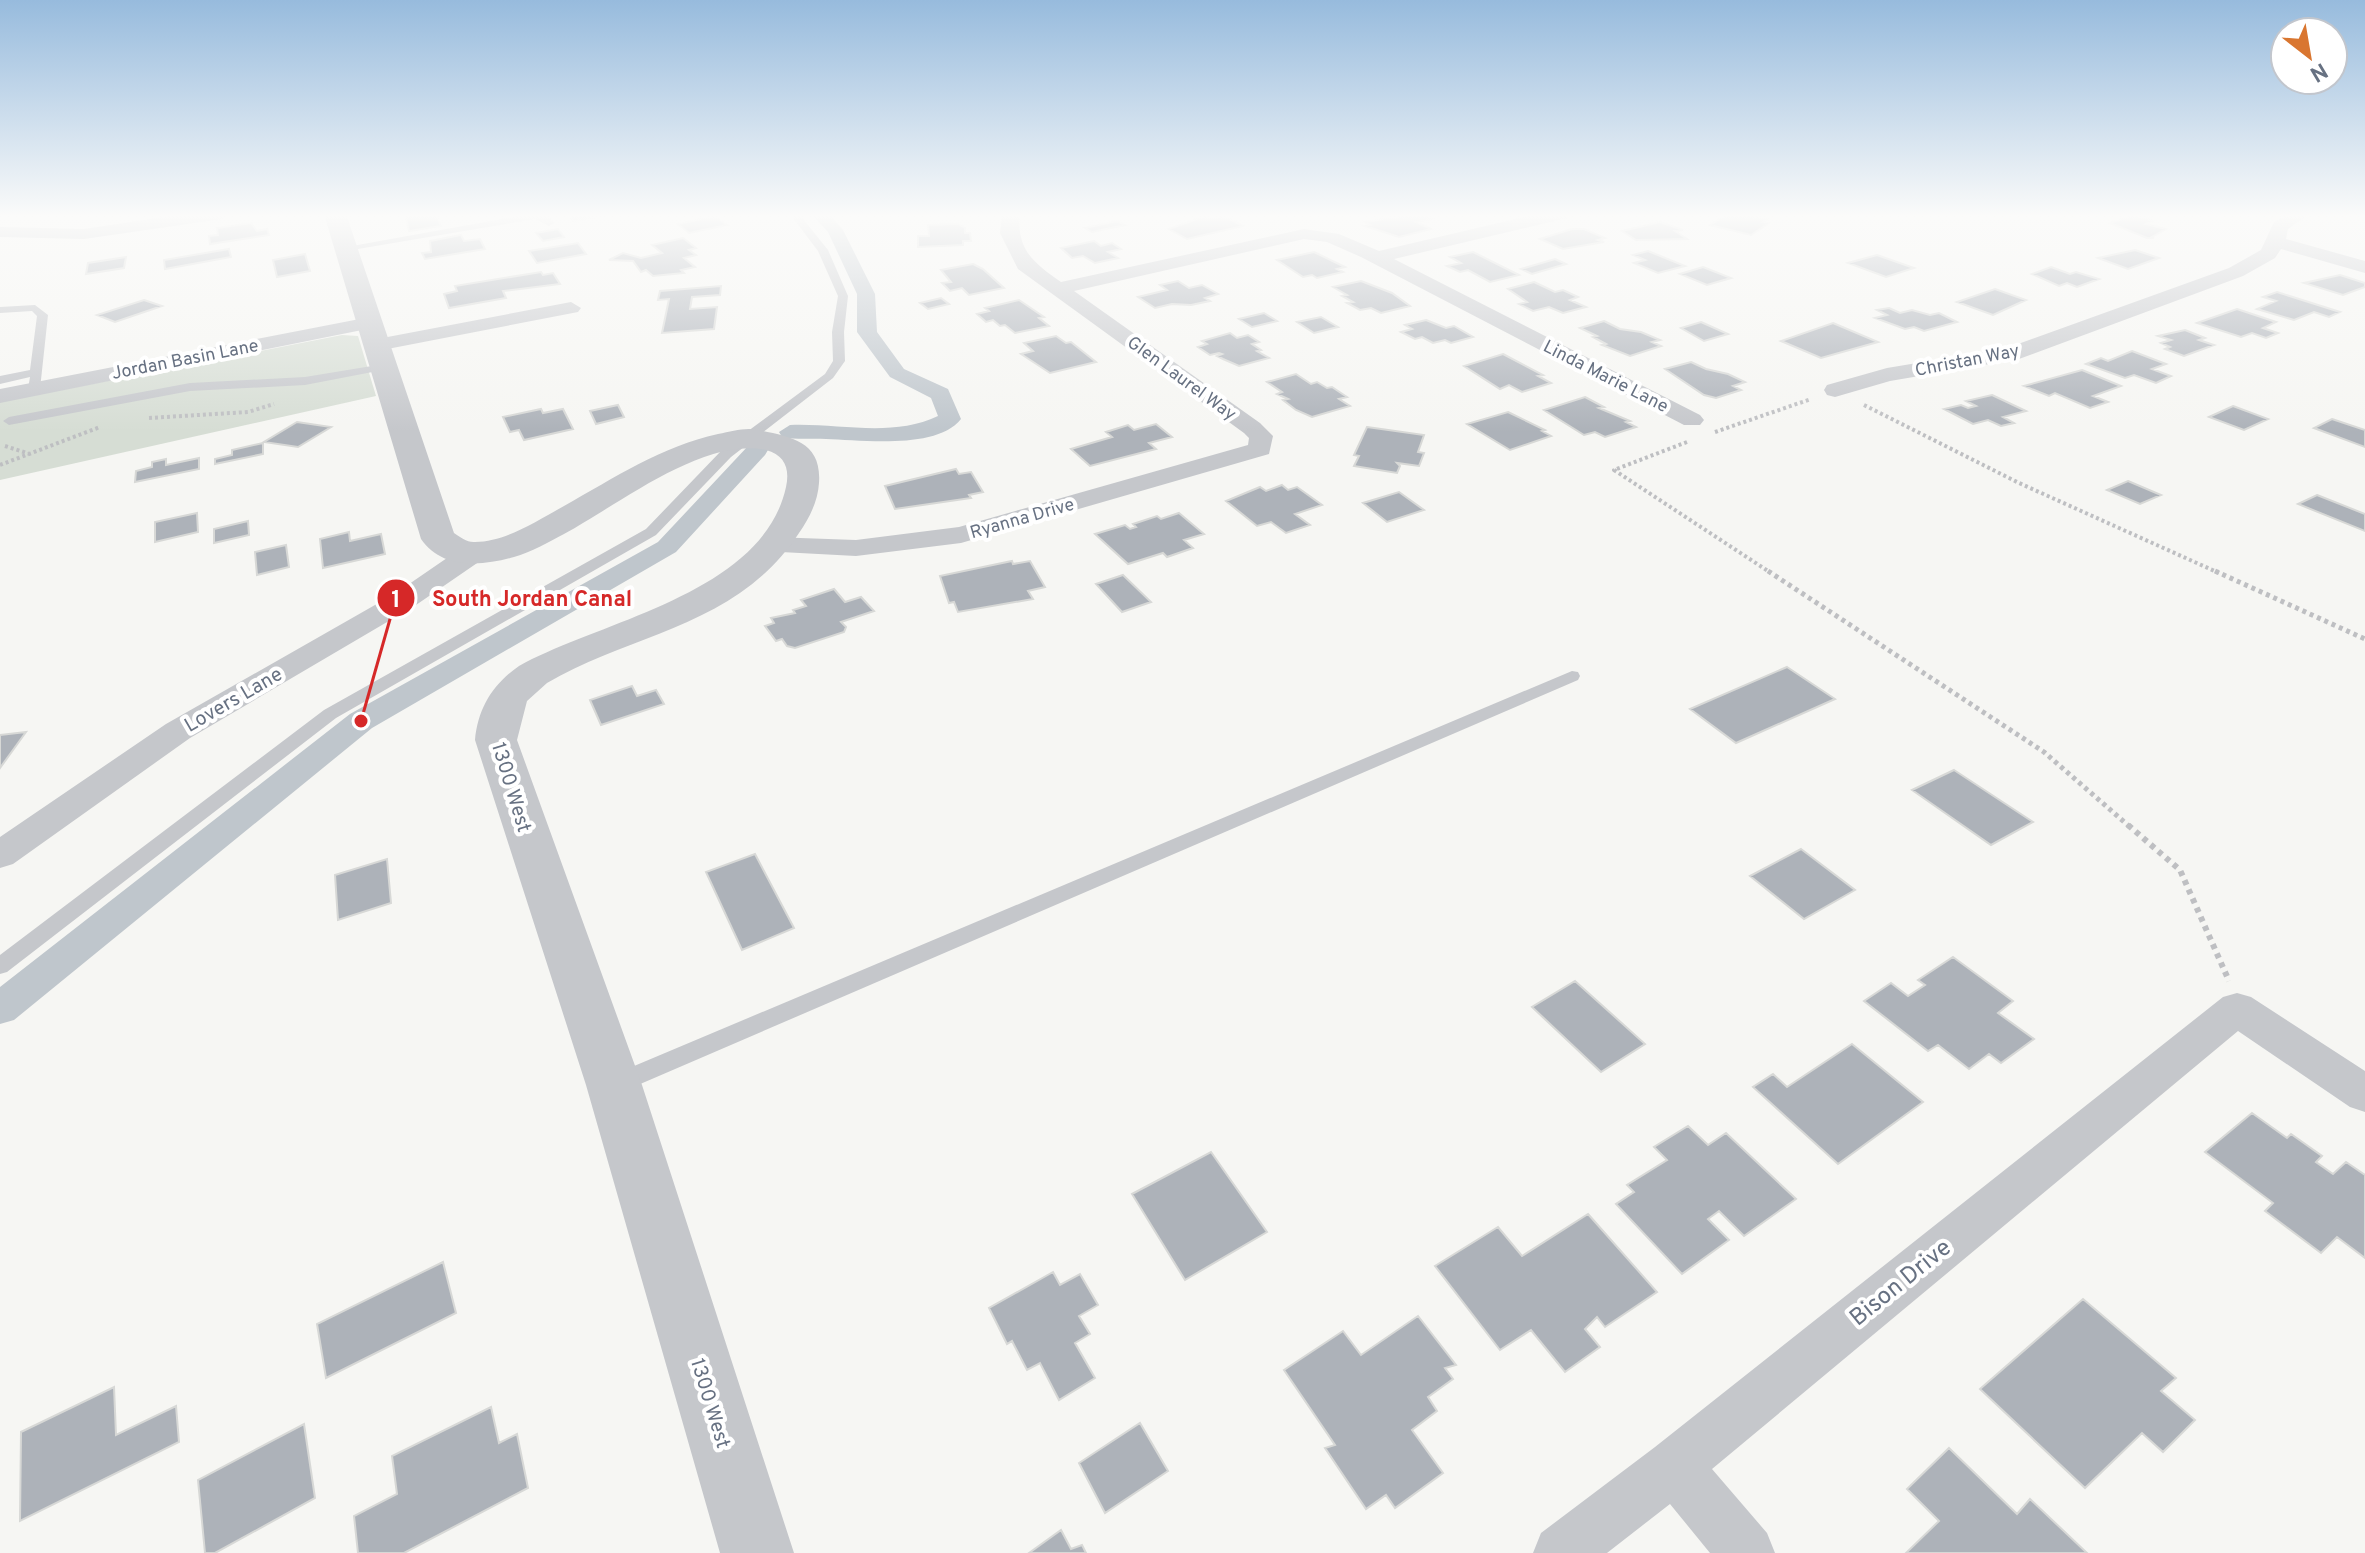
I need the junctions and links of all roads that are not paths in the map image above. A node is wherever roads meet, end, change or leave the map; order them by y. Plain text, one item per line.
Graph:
1 (358, 286) edge
2 (839, 286) edge
3 (1065, 286) edge
4 (1431, 286) edge
5 (2196, 286) edge
6 (1059, 288) joint
7 (571, 308) dead end
8 (0, 310) edge
9 (377, 345) junction
10 (0, 380) edge
11 (34, 381) junction
12 (1835, 390) road end
13 (0, 396) edge
14 (9, 421) dead end
15 (1694, 429) road end
16 (746, 439) junction
17 (1263, 443) joint
18 (772, 545) junction
19 (473, 553) junction
20 (1572, 676) dead end
21 (0, 855) edge
22 (0, 966) edge
23 (614, 1085) junction
24 (2365, 1094) edge
25 (1674, 1466) junction
26 (757, 1553) edge
27 (1561, 1553) edge
28 (1747, 1553) edge

1 - 9 street
2 - 16 lane
3 - 6 street, Linda Marie Lane
4 - 15 street, Linda Marie Lane
5 - 12 street, Christan Way
6 - 17 street, Glen Laurel Way
7 - 9 street, Jordan Basin Lane
8 - 11 lane
9 - 11 street, Jordan Basin Lane
9 - 14 lane
9 - 19 street
10 - 11 lane
11 - 13 street, Jordan Basin Lane
16 - 18 street, 1300 West
16 - 19 street, 1300 West
16 - 22 lane
17 - 18 street, Ryanna Drive
18 - 23 street, 1300 West
19 - 21 street, Lovers Lane
20 - 23 lane
23 - 26 street, 1300 West
24 - 25 street, Bison Drive
25 - 27 street, Bison Drive
25 - 28 street

